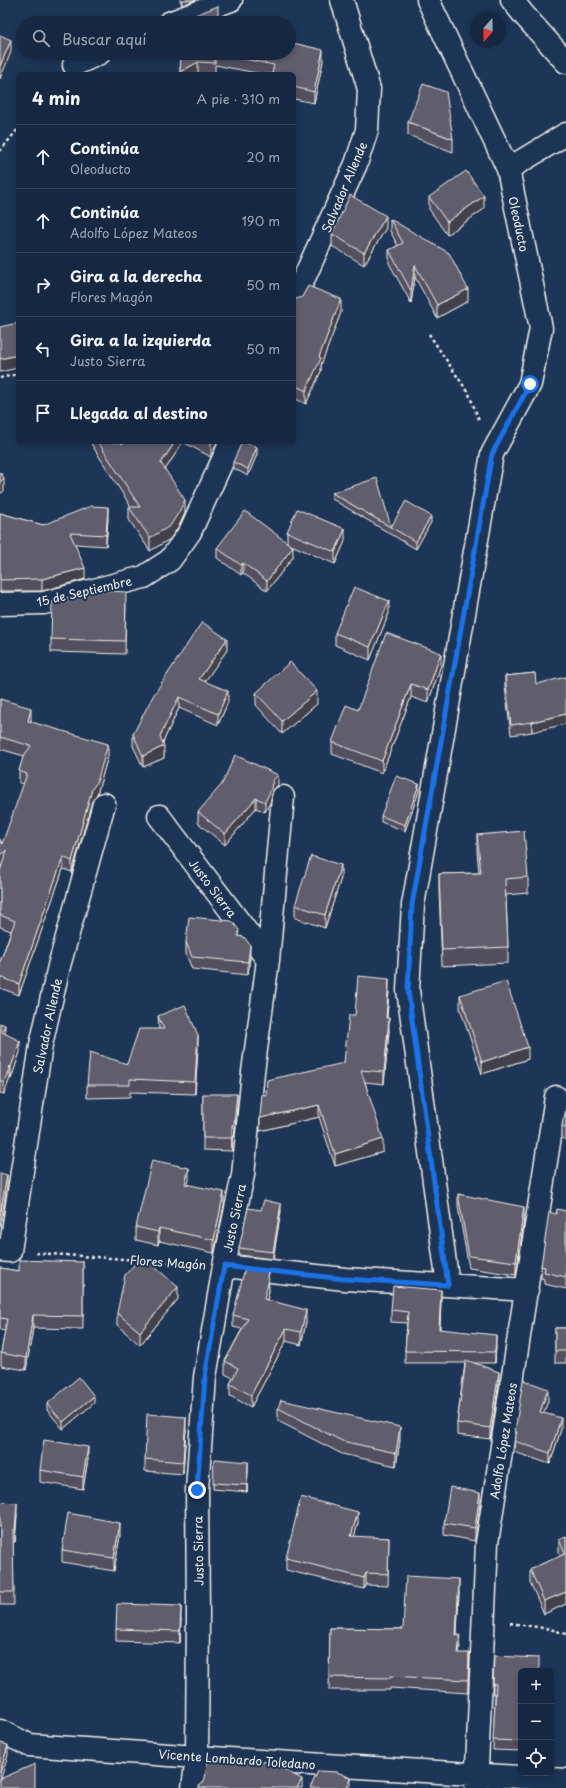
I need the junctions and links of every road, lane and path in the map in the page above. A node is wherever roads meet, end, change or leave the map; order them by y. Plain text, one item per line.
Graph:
1 (231, 0) edge
2 (342, 0) edge
3 (428, 0) edge
4 (512, 0) edge
5 (188, 16) edge
6 (85, 60) edge
7 (566, 62) edge
8 (74, 65) dead end
9 (16, 131) edge
10 (566, 134) edge
11 (0, 151) edge
12 (508, 169) junction
13 (296, 296) edge
14 (429, 334) dead end
15 (16, 374) edge
16 (0, 378) edge
17 (230, 444) edge
18 (492, 454) junction
19 (0, 604) edge
20 (283, 797) dead end
21 (104, 804) dead end
22 (159, 816) dead end
23 (268, 960) junction
24 (556, 1097) dead end
25 (5, 1251) edge
26 (224, 1266) junction
27 (448, 1285) junction
28 (527, 1290) junction
29 (484, 1620) junction
30 (566, 1634) edge
31 (0, 1731) edge
32 (197, 1757) junction
33 (566, 1780) edge
34 (477, 1781) edge
35 (193, 1788) edge

1 - 5 street
2 - 13 street, Salvador Allende
3 - 12 street, Oleoducto
4 - 7 street
6 - 8 street
9 - 11 path
10 - 12 street
12 - 18 street, Oleoducto
14 - 18 path
15 - 16 path
17 - 19 street, 15 de Septiembre
18 - 27 street
20 - 23 street, Justo Sierra
21 - 25 street, Salvador Allende
22 - 23 street, Justo Sierra
23 - 26 street, Justo Sierra
24 - 28 street, Adolfo López Mateos
25 - 26 path, Flores Magón
26 - 27 street, Flores Magón
26 - 32 street, Justo Sierra
27 - 28 street, Flores Magón
28 - 29 street, Adolfo López Mateos
29 - 30 path
29 - 34 street, Adolfo López Mateos
31 - 32 street, Vicente Lombardo Toledano
32 - 34 street, Vicente Lombardo Toledano
32 - 35 street, Justo Sierra
33 - 34 street, Vicente Lombardo Toledano

